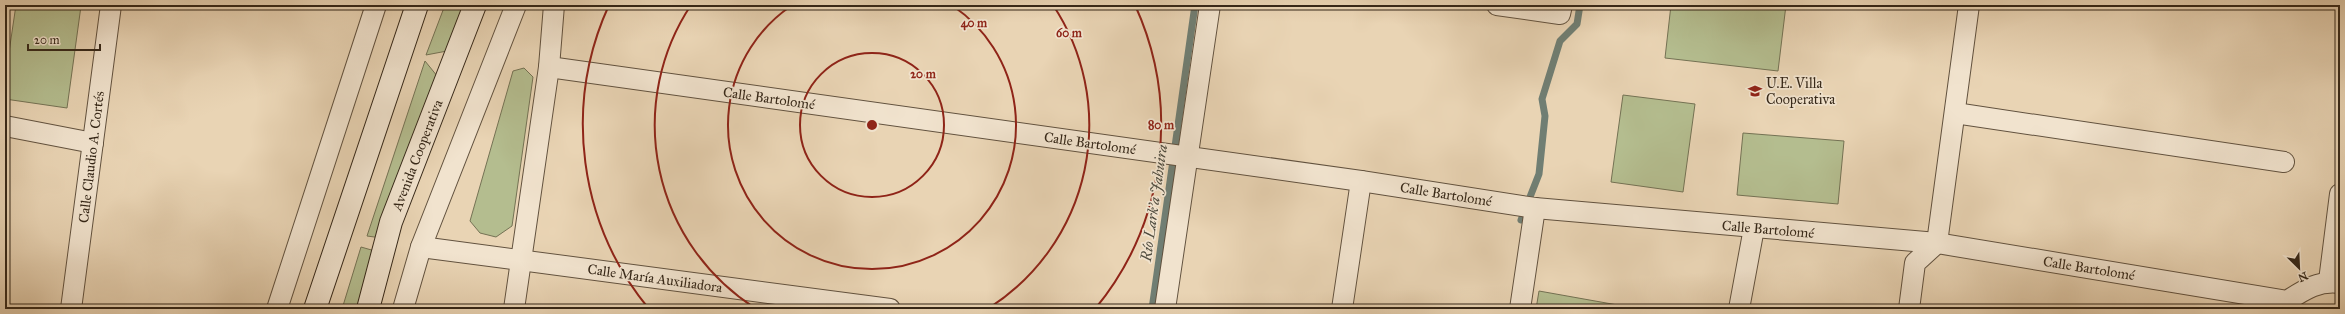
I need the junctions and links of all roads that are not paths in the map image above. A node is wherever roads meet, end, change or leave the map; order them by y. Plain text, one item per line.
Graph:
1 (111, 5) edge
2 (376, 5) edge
3 (417, 5) edge
4 (475, 5) edge
5 (516, 5) edge
6 (554, 5) edge
7 (1210, 5) edge
8 (1497, 5) edge
9 (1969, 5) edge
10 (1561, 10) edge
11 (549, 67) junction
12 (1956, 113) junction
13 (5, 126) edge
14 (93, 143) junction
15 (1188, 157) junction
16 (2284, 162) dead end
17 (1361, 181) junction
18 (2340, 194) edge
19 (1535, 208) junction
20 (1754, 228) junction
21 (1937, 243) junction
22 (421, 247) junction
23 (522, 260) junction
24 (2334, 282) edge
25 (2286, 305) edge
26 (71, 309) edge
27 (277, 309) edge
28 (314, 309) edge
29 (368, 309) edge
30 (403, 309) edge
31 (514, 309) edge
32 (890, 309) edge
33 (1165, 309) edge
34 (1342, 309) edge
35 (1520, 309) edge
36 (1739, 309) edge
37 (1909, 309) edge

1 - 14 street, Calle Claudio A. Cortés
2 - 27 street
3 - 28 street
4 - 29 street, Avenida Cooperativa
5 - 22 street
6 - 11 street
7 - 15 street
8 - 10 street
9 - 12 street
11 - 15 street, Calle Bartolomé
11 - 23 street
12 - 16 street
12 - 21 street
13 - 14 street
14 - 26 street, Calle Claudio A. Cortés
15 - 17 street, Calle Bartolomé
15 - 33 street
17 - 19 street, Calle Bartolomé
17 - 34 street
18 - 24 street
19 - 20 street, Calle Bartolomé
19 - 35 street
20 - 21 street, Calle Bartolomé
20 - 36 street
21 - 25 street, Calle Bartolomé
21 - 37 street
22 - 23 street, Calle María Auxiliadora
22 - 30 street
23 - 31 street
23 - 32 street, Calle María Auxiliadora
24 - 25 street, Calle Bartolomé

